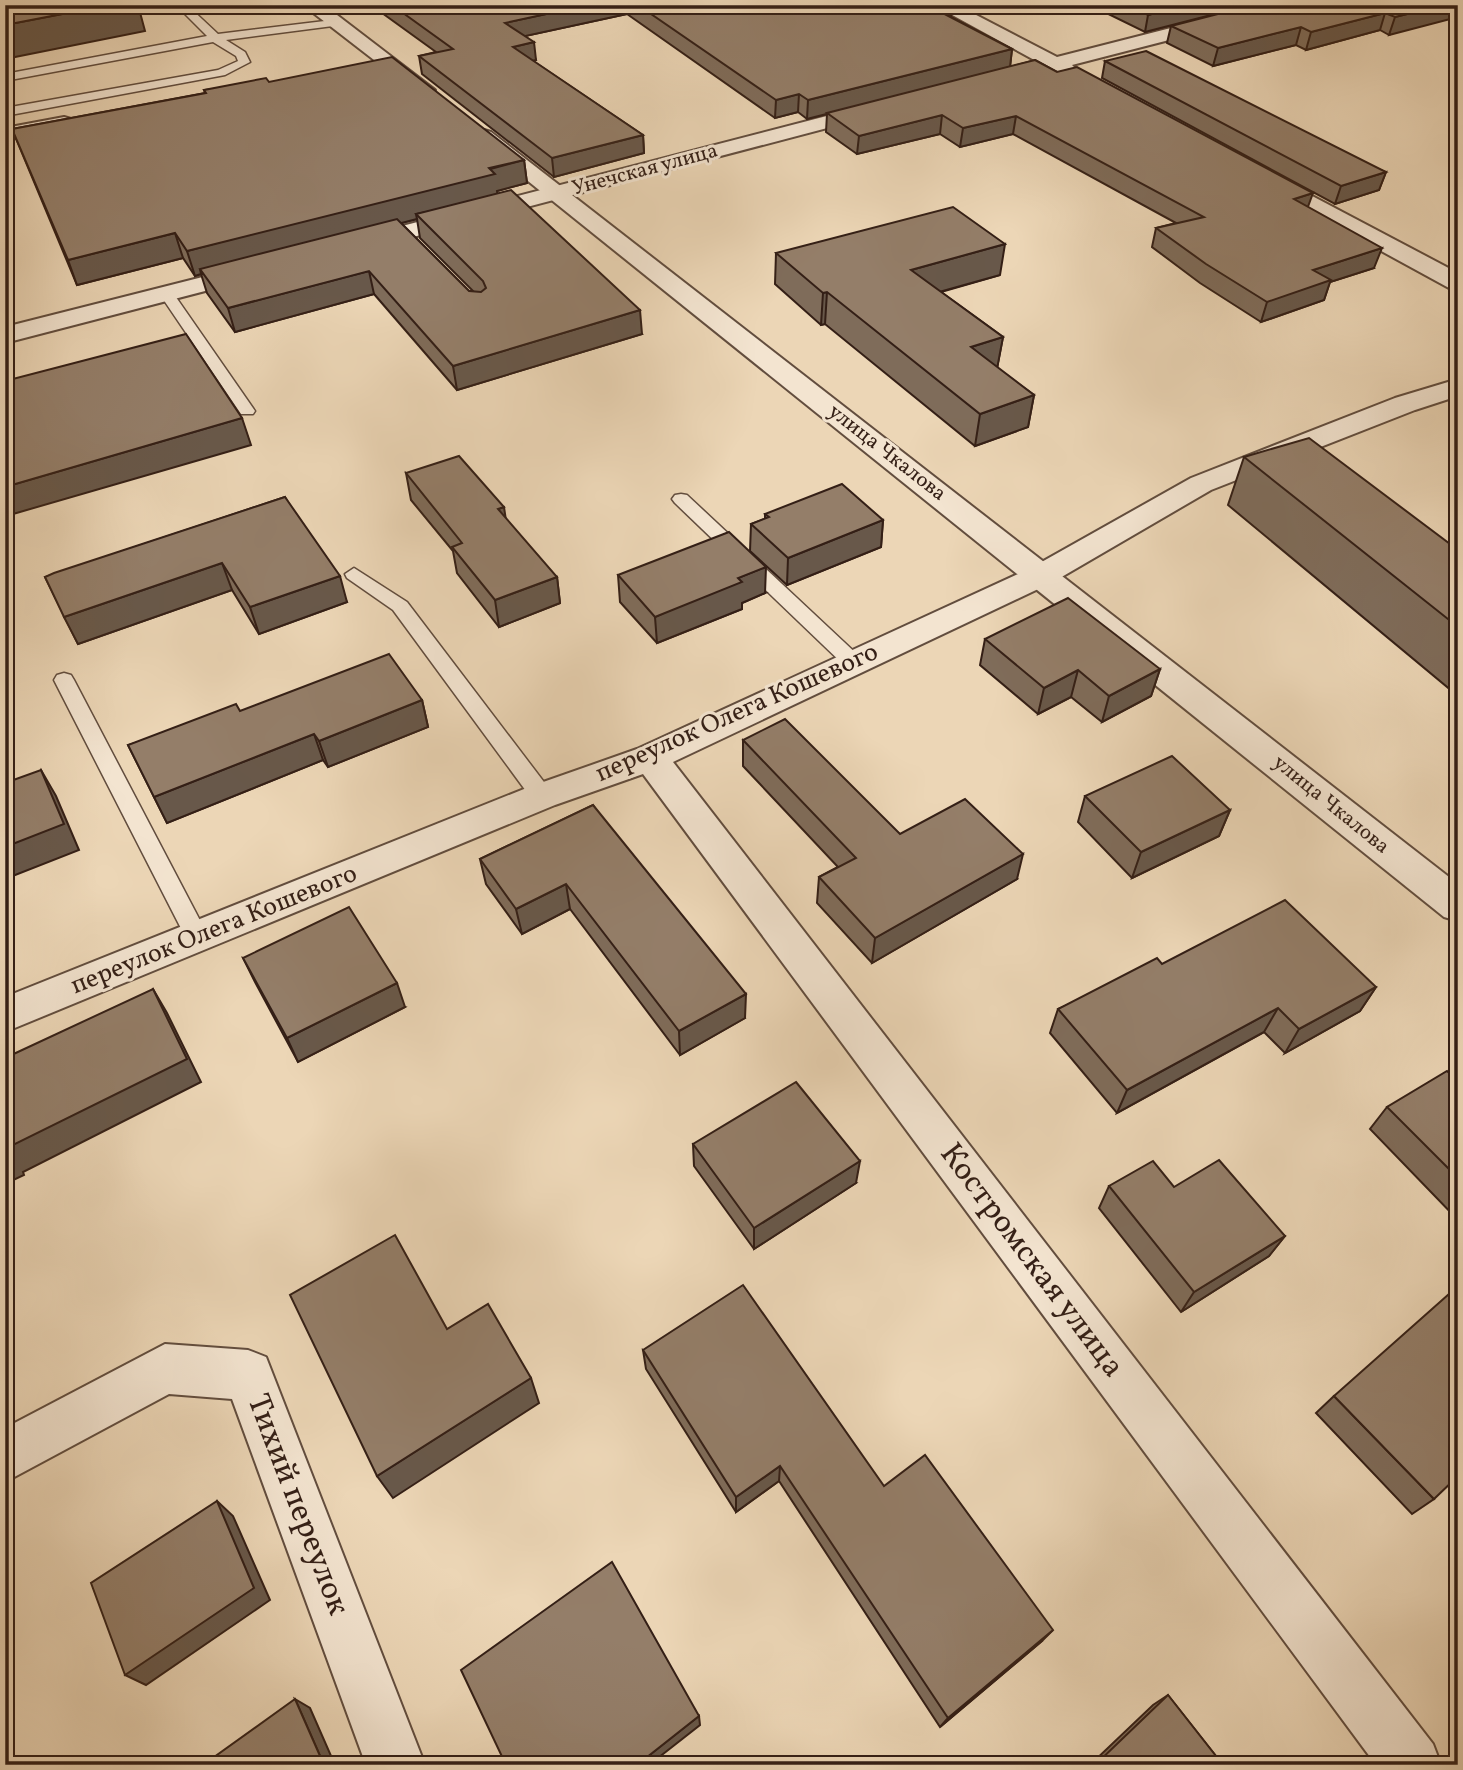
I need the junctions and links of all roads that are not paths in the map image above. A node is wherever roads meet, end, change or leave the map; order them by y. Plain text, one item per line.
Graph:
1 (181, 5) edge
2 (312, 5) edge
3 (943, 5) edge
4 (1284, 5) edge
5 (333, 23) junction
6 (215, 38) junction
7 (389, 61) junction
8 (1054, 63) junction
9 (362, 67) edge
10 (1079, 76) edge
11 (5, 78) edge
12 (973, 84) edge
13 (441, 103) edge
14 (892, 105) edge
15 (5, 112) edge
16 (88, 118) edge
17 (462, 119) edge
18 (5, 134) edge
19 (1250, 169) edge
20 (556, 193) junction
21 (338, 250) edge
22 (272, 266) edge
23 (1458, 283) edge
24 (166, 293) junction
25 (5, 335) edge
26 (1458, 387) edge
27 (247, 411) dead end
28 (681, 499) dead end
29 (354, 574) dead end
30 (1042, 575) junction
31 (853, 662) junction
32 (64, 680) dead end
33 (650, 758) junction
34 (542, 796) junction
35 (1458, 906) edge
36 (197, 937) junction
37 (5, 1015) edge
38 (5, 1456) edge
39 (396, 1765) edge
40 (1412, 1765) edge

1 - 6 lane
2 - 5 street
3 - 8 street
4 - 8 street
5 - 6 lane
5 - 7 street
6 - 11 lane
6 - 15 lane
7 - 9 street
7 - 13 street
8 - 10 street
8 - 12 street
14 - 20 street, Унечская улица
16 - 18 street
17 - 20 street, улица Чкалова
19 - 23 street
20 - 21 street, Унечская улица
20 - 30 street, улица Чкалова
22 - 24 street
24 - 25 street
24 - 27 lane
26 - 30 street, переулок Олега Кошевого
28 - 31 lane
29 - 34 lane
30 - 31 street, переулок Олега Кошевого
30 - 35 street, улица Чкалова
31 - 33 street, переулок Олега Кошевого
32 - 36 lane
33 - 34 street, переулок Олега Кошевого
33 - 40 street, Костромская улица
34 - 36 street, переулок Олега Кошевого
36 - 37 street, переулок Олега Кошевого
38 - 39 street, Тихий переулок

